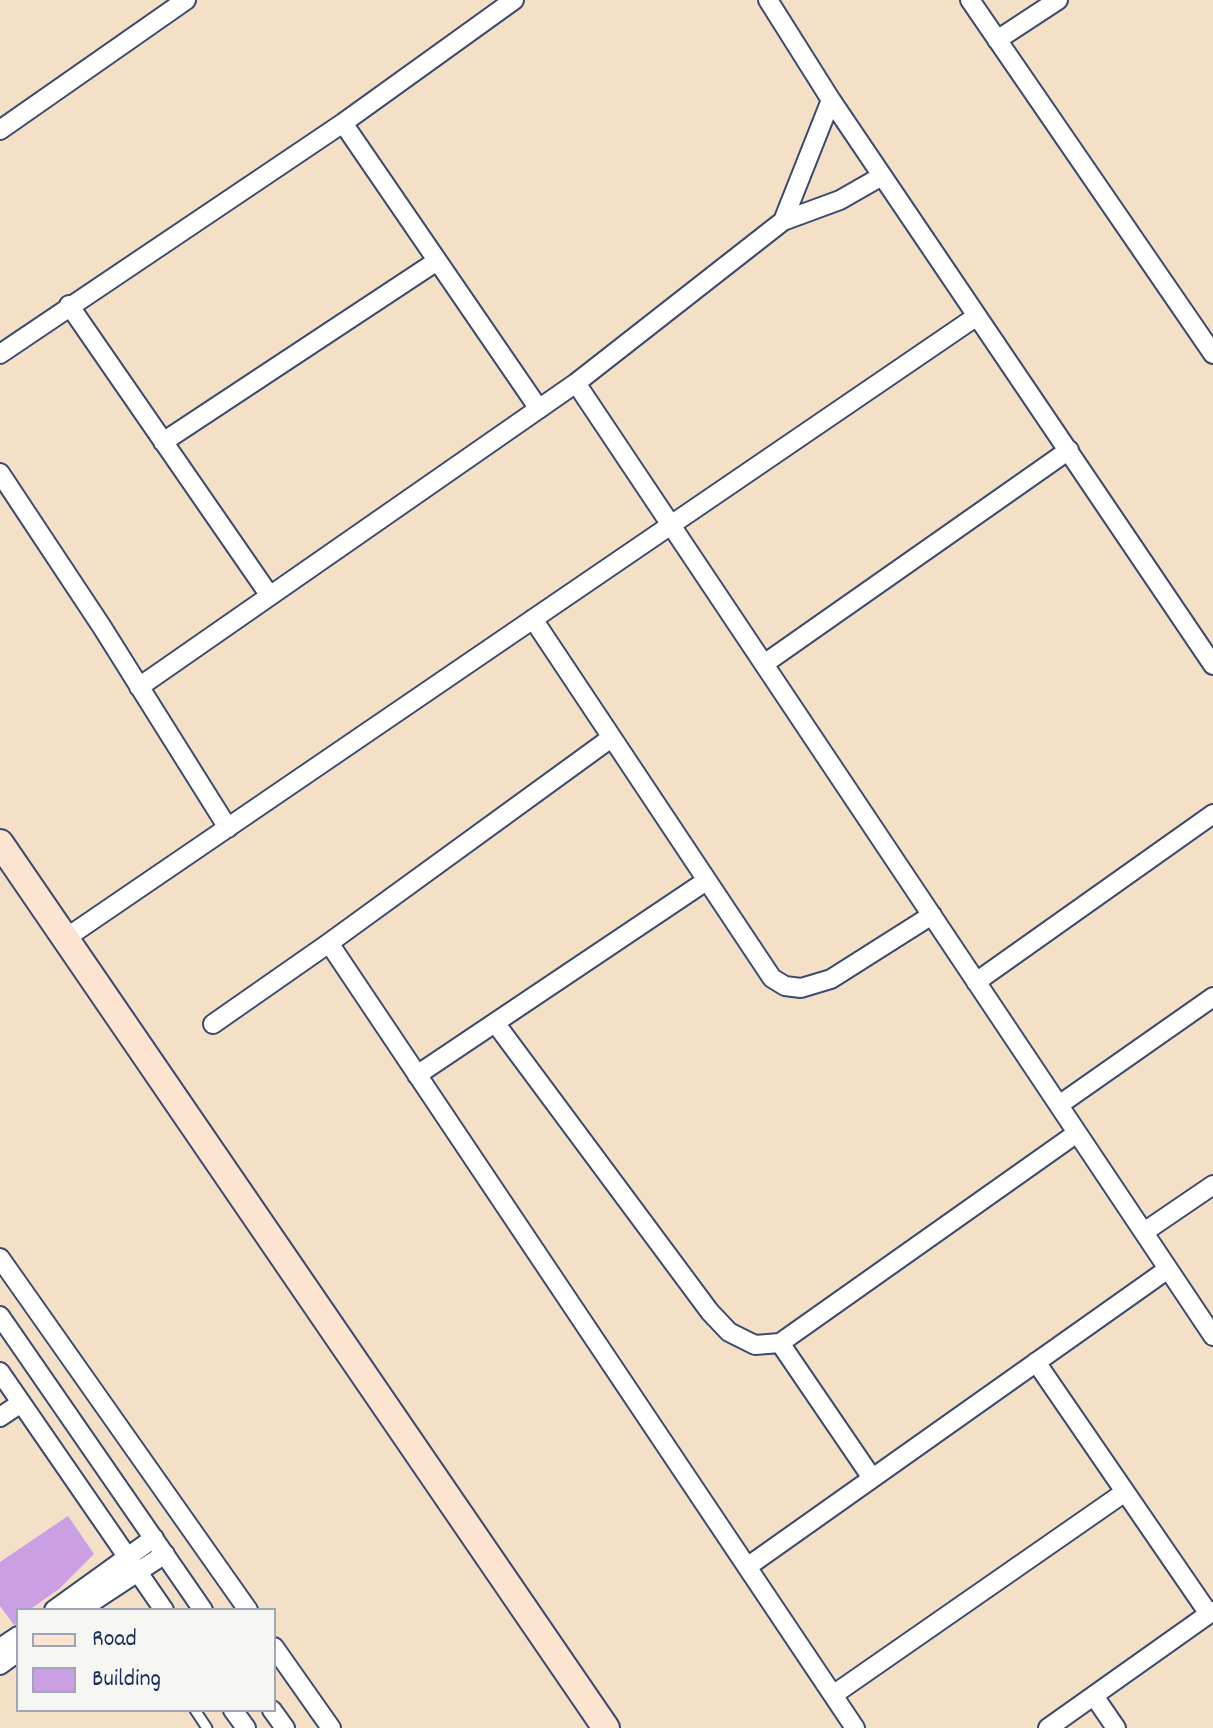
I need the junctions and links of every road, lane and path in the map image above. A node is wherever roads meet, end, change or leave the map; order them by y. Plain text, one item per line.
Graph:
1 (186, 0) edge
2 (514, 0) edge
3 (768, 0) edge
4 (970, 0) edge
5 (1058, 0) edge
6 (997, 40) junction
7 (831, 100) junction
8 (343, 123) junction
9 (0, 130) edge
10 (882, 176) junction
11 (783, 221) junction
12 (437, 261) junction
13 (69, 305) junction
14 (977, 316) junction
15 (0, 354) edge
16 (1213, 354) edge
17 (576, 383) junction
18 (539, 409) junction
19 (163, 442) junction
20 (1069, 450) junction
21 (0, 473) edge
22 (671, 525) junction
23 (270, 596) junction
24 (533, 619) junction
25 (764, 664) junction
26 (1213, 665) edge
27 (139, 687) junction
28 (611, 738) junction
29 (1213, 814) edge
30 (228, 828) junction
31 (0, 843) edge
32 (706, 881) junction
33 (932, 915) junction
34 (66, 938) junction
35 (329, 943) junction
36 (976, 982) junction
37 (1213, 997) edge
38 (213, 1024) dead end
39 (496, 1024) junction
40 (417, 1075) junction
41 (1059, 1105) junction
42 (1077, 1133) junction
43 (1213, 1185) edge
44 (1144, 1232) junction
45 (0, 1258) edge
46 (1168, 1269) junction
47 (0, 1316) edge
48 (1213, 1336) edge
49 (780, 1343) junction
50 (1036, 1362) junction
51 (0, 1372) edge
52 (21, 1403) junction
53 (0, 1417) edge
54 (872, 1478) junction
55 (1125, 1492) junction
56 (154, 1538) junction
57 (165, 1554) junction
58 (132, 1564) junction
59 (747, 1567) junction
60 (57, 1608) edge
61 (82, 1608) edge
62 (163, 1608) edge
63 (202, 1608) edge
64 (247, 1608) edge
65 (1211, 1612) edge
66 (276, 1650) edge
67 (833, 1695) junction
68 (1094, 1696) junction
69 (331, 1728) edge
70 (606, 1728) edge
71 (855, 1728) edge
72 (1048, 1728) edge
73 (1116, 1728) edge

1 - 9 street
2 - 8 street
3 - 7 street
4 - 6 street
5 - 6 street
6 - 16 street
7 - 10 street
7 - 11 street
8 - 12 street
8 - 13 street
10 - 11 street
10 - 14 street
11 - 17 street
12 - 18 street
12 - 19 street
13 - 15 street
13 - 19 street
14 - 20 street
14 - 22 street
17 - 18 street
17 - 22 street
18 - 23 street
19 - 23 street
20 - 25 street
20 - 26 street
21 - 27 street
22 - 24 street
22 - 25 street
23 - 27 street
24 - 28 street
24 - 30 street
25 - 33 street
27 - 30 street
28 - 32 street
28 - 35 street
29 - 36 street
30 - 34 street
31 - 34 street
32 - 33 street
32 - 39 street
33 - 36 street
34 - 70 street
35 - 38 street
35 - 40 street
36 - 41 street
37 - 41 street
39 - 40 street
39 - 49 street
40 - 59 street
41 - 42 street
42 - 44 street
42 - 49 street
43 - 44 street
44 - 46 street
45 - 64 street
46 - 48 street
46 - 50 street
47 - 56 street
49 - 54 street
50 - 54 street
50 - 55 street
51 - 52 street
52 - 53 street
52 - 58 street
54 - 59 street
55 - 65 street
55 - 67 street
56 - 57 street
56 - 58 street
57 - 58 street
57 - 63 street
58 - 60 street
58 - 61 street
58 - 62 street
59 - 67 street
65 - 68 street
66 - 69 street
67 - 71 street
68 - 72 street
68 - 73 street

